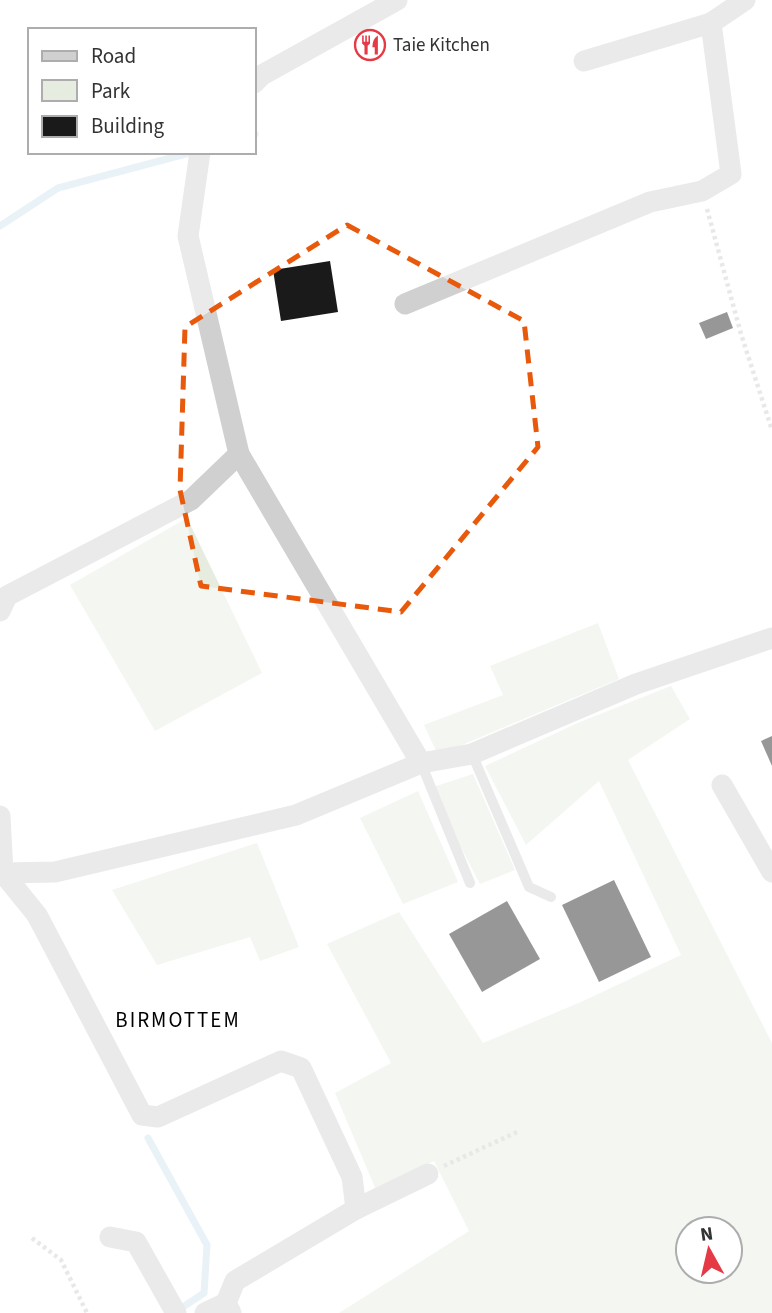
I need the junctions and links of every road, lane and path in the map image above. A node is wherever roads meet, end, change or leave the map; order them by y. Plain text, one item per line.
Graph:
1 (397, 0) edge
2 (744, 0) edge
3 (711, 23) junction
4 (584, 61) dead end
5 (256, 81) edge
6 (200, 154) edge
7 (702, 191) junction
8 (405, 304) dead end
9 (772, 430) edge
10 (239, 454) junction
11 (0, 611) edge
12 (772, 638) edge
13 (472, 754) junction
14 (421, 763) junction
15 (722, 785) dead end
16 (0, 816) edge
17 (771, 866) edge
18 (2, 874) edge
19 (470, 883) dead end
20 (551, 897) dead end
21 (516, 1132) dead end
22 (428, 1174) joint
23 (356, 1209) junction
24 (110, 1237) dead end
25 (32, 1238) dead end
26 (228, 1308) edge
27 (87, 1313) edge
28 (176, 1313) edge
29 (205, 1313) edge

1 - 5 street
2 - 3 street
3 - 4 street
3 - 7 street
6 - 10 street
7 - 8 street
7 - 9 path
10 - 11 street
10 - 14 street
12 - 13 street
13 - 14 street
13 - 20 lane
14 - 18 street
14 - 19 lane
15 - 17 street
16 - 18 street
18 - 23 street
21 - 22 path
22 - 23 street
23 - 26 street
24 - 28 street
25 - 27 path
26 - 29 street

